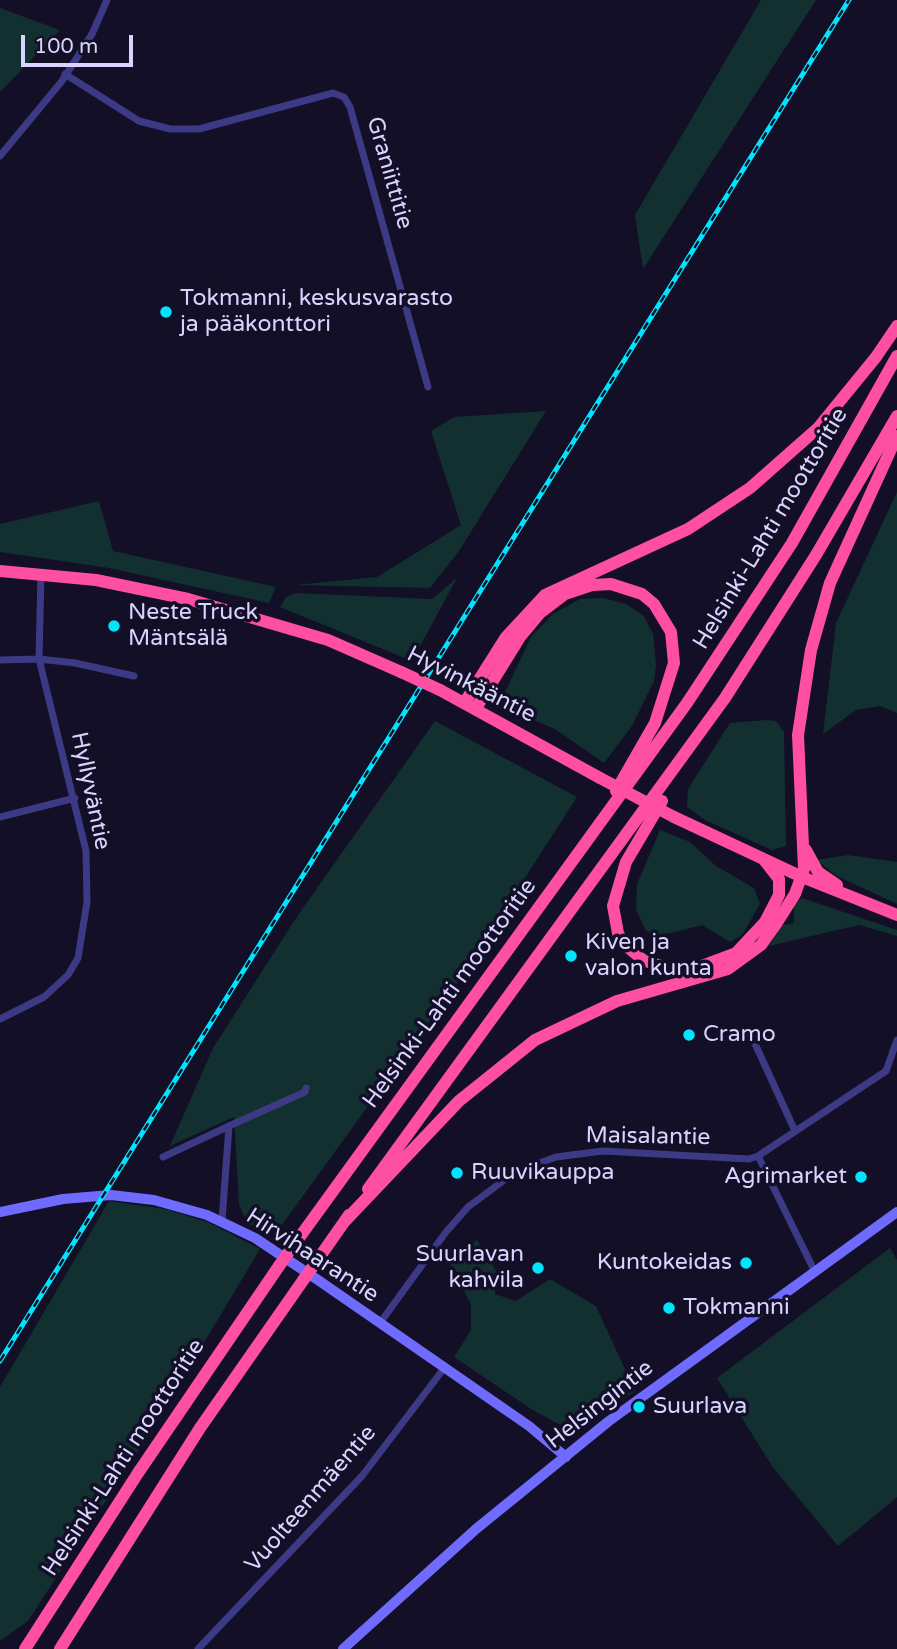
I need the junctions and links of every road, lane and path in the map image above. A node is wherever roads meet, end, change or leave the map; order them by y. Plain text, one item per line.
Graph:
1 (107, 0) edge
2 (65, 74) junction
3 (0, 156) edge
4 (897, 326) edge
5 (897, 356) edge
6 (428, 387) dead end
7 (897, 416) edge
8 (897, 436) edge
9 (0, 571) edge
10 (41, 573) junction
11 (39, 659) junction
12 (0, 660) edge
13 (134, 676) dead end
14 (725, 698) junction
15 (471, 705) junction
16 (75, 798) junction
17 (0, 817) edge
18 (802, 836) junction
19 (765, 860) junction
20 (802, 877) junction
21 (871, 904) junction
22 (538, 909) junction
23 (897, 915) edge
24 (0, 1019) edge
25 (751, 1035) dead end
26 (897, 1040) edge
27 (306, 1088) dead end
28 (229, 1126) junction
29 (795, 1131) junction
30 (758, 1156) junction
31 (163, 1157) dead end
32 (0, 1212) edge
33 (897, 1212) edge
34 (345, 1221) junction
35 (222, 1222) junction
36 (815, 1272) junction
37 (380, 1323) junction
38 (444, 1367) junction
39 (566, 1457) junction
40 (25, 1649) edge
41 (60, 1649) edge
42 (198, 1649) edge
43 (343, 1649) edge

1 - 2 street
2 - 3 street
2 - 6 street, Graniittitie
4 - 15 highway
5 - 22 highway, Helsinki-Lahti moottoritie
7 - 14 highway, Helsinki-Lahti moottoritie
8 - 18 highway
9 - 10 highway, Hyvinkääntie
10 - 11 street, Hyllyväntie
10 - 15 highway, Hyvinkääntie, bridge
11 - 12 street
11 - 13 street
11 - 16 street, Hyllyväntie
14 - 19 highway
14 - 34 highway, Helsinki-Lahti moottoritie
15 - 19 highway, Hyvinkääntie, bridge
15 - 22 highway
16 - 17 street
16 - 24 street, Hyllyväntie
18 - 20 highway
18 - 21 highway
19 - 20 highway, Hyvinkääntie
20 - 21 highway, Hyvinkääntie
20 - 34 highway
21 - 23 highway, Hyvinkääntie
22 - 40 highway, Helsinki-Lahti moottoritie, bridge
25 - 29 street
26 - 29 street
27 - 28 street
28 - 31 street
28 - 35 street
29 - 30 street
30 - 36 street
30 - 37 street, Maisalantie
32 - 35 main road, Hirvihaarantie
33 - 36 main road, Helsingintie
34 - 41 highway, Helsinki-Lahti moottoritie, bridge
35 - 37 main road, Hirvihaarantie
36 - 39 main road, Helsingintie
37 - 38 main road, Hirvihaarantie
38 - 39 main road, Hirvihaarantie
38 - 42 street, Vuolteenmäentie
39 - 43 main road, Helsingintie

